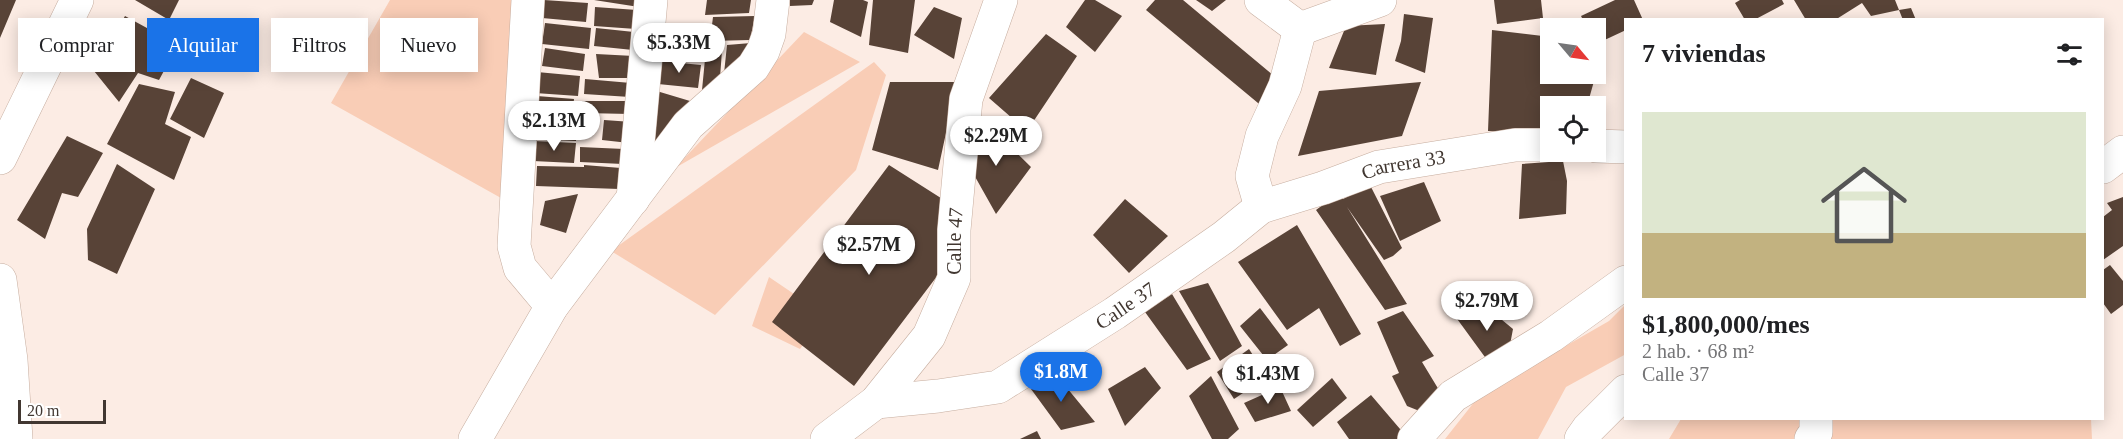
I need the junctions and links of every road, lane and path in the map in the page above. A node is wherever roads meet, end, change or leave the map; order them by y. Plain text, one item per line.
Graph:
1 (77, 0) edge
2 (528, 0) edge
3 (651, 0) edge
4 (772, 0) edge
5 (1001, 0) edge
6 (1261, 0) edge
7 (1380, 0) edge
8 (1300, 28) junction
9 (1540, 145) edge
10 (1606, 146) edge
11 (1624, 147) edge
12 (2123, 152) edge
13 (0, 158) edge
14 (2104, 166) edge
15 (633, 199) junction
16 (1261, 207) junction
17 (0, 280) edge
18 (1624, 283) edge
19 (552, 306) junction
20 (1624, 393) edge
21 (876, 402) junction
22 (1816, 420) edge
23 (16, 439) edge
24 (475, 439) edge
25 (827, 439) edge
26 (1414, 439) edge
27 (1581, 439) edge
28 (1811, 439) edge

1 - 13 street
2 - 19 street
3 - 15 street
4 - 15 street
5 - 21 street, Calle 47
6 - 8 street
7 - 8 street
8 - 16 street
9 - 16 street, Carrera 33
10 - 11 street
12 - 14 street
15 - 19 street
16 - 21 street, Calle 37
17 - 23 street
18 - 26 street
19 - 24 street
20 - 27 street
21 - 25 street, Calle 47
22 - 28 street

